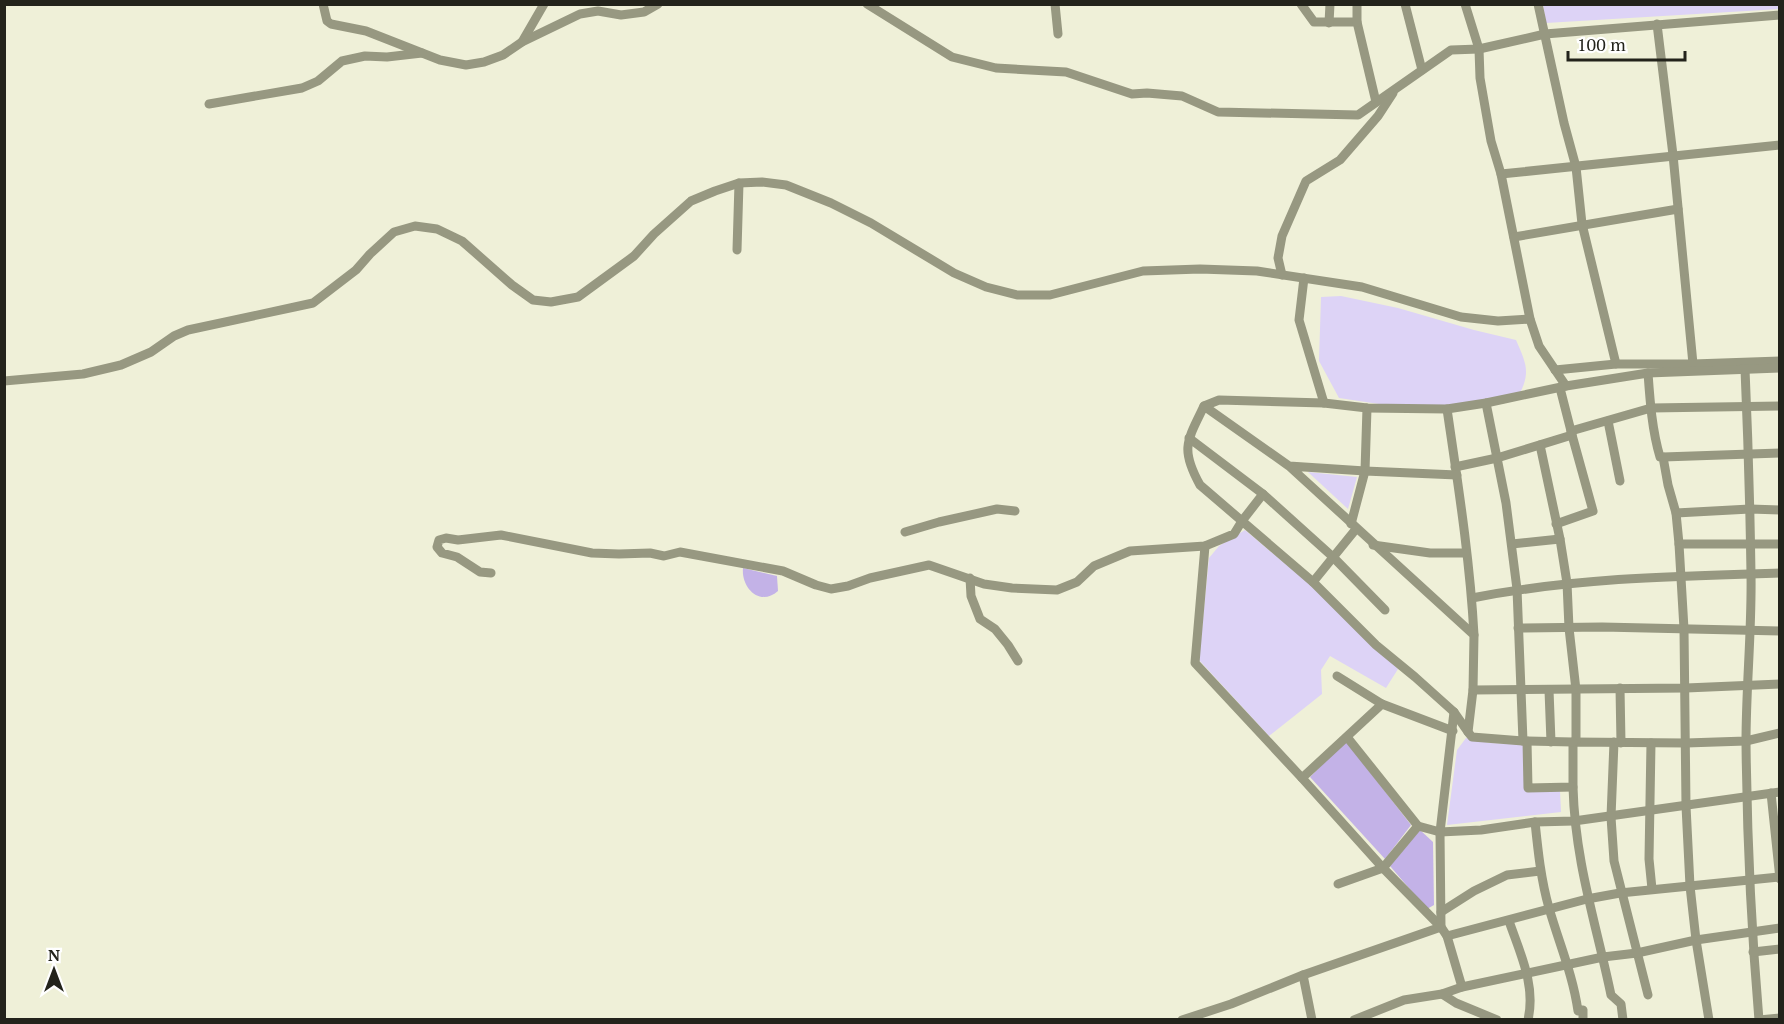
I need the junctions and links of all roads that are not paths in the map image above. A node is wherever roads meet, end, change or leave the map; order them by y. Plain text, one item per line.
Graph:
1 (323, 4) edge
2 (544, 4) edge
3 (658, 4) edge
4 (867, 4) edge
5 (1055, 4) edge
6 (1301, 4) edge
7 (1330, 4) edge
8 (1357, 4) edge
9 (1405, 4) edge
10 (1464, 4) edge
11 (1538, 4) edge
12 (643, 8) edge
13 (1779, 15) edge
14 (1357, 22) junction
15 (1329, 23) junction
16 (1657, 24) junction
17 (1058, 34) dead end
18 (1545, 34) junction
19 (522, 42) junction
20 (1479, 49) junction
21 (424, 53) junction
22 (1422, 70) junction
23 (1395, 89) junction
24 (1376, 102) junction
25 (209, 104) dead end
26 (1779, 144) edge
27 (1673, 155) junction
28 (1576, 167) junction
29 (1502, 174) junction
30 (739, 183) junction
31 (1678, 209) junction
32 (1582, 224) junction
33 (1514, 237) junction
34 (737, 249) dead end
35 (1282, 275) junction
36 (1304, 278) junction
37 (1530, 320) junction
38 (1779, 361) edge
39 (1616, 364) junction
40 (1693, 364) junction
41 (1779, 368) edge
42 (1746, 369) junction
43 (1555, 370) junction
44 (1648, 373) junction
45 (4, 381) edge
46 (1563, 387) junction
47 (1324, 403) junction
48 (1486, 403) junction
49 (1747, 405) junction
50 (1204, 406) junction
51 (1779, 406) edge
52 (1367, 408) junction
53 (1651, 408) junction
54 (1447, 410) junction
55 (1608, 421) junction
56 (1572, 433) junction
57 (1189, 438) junction
58 (1540, 445) junction
59 (1749, 452) junction
60 (1779, 453) edge
61 (1663, 457) junction
62 (1497, 458) junction
63 (1289, 466) junction
64 (1365, 471) junction
65 (1456, 471) junction
66 (1620, 481) dead end
67 (1263, 494) junction
68 (1750, 509) junction
69 (1779, 510) edge
70 (1015, 511) dead end
71 (1676, 513) junction
72 (1242, 521) junction
73 (1556, 524) junction
74 (1354, 527) junction
75 (905, 532) dead end
76 (1560, 539) junction
77 (1373, 544) junction
78 (1512, 544) junction
79 (1679, 544) junction
80 (1749, 544) junction
81 (1779, 544) edge
82 (1205, 546) junction
83 (1465, 553) junction
84 (1333, 557) junction
85 (491, 573) dead end
86 (1779, 573) edge
87 (1751, 574) junction
88 (1682, 575) junction
89 (970, 579) junction
90 (1312, 582) junction
91 (1567, 583) junction
92 (1517, 589) junction
93 (1472, 598) junction
94 (1385, 610) dead end
95 (1518, 628) junction
96 (1569, 628) junction
97 (1684, 629) junction
98 (1749, 630) junction
99 (1779, 631) edge
100 (1474, 635) junction
101 (1018, 661) dead end
102 (1336, 676) dead end
103 (1779, 684) edge
104 (1747, 685) junction
105 (1620, 688) junction
106 (1686, 688) junction
107 (1473, 690) junction
108 (1522, 690) junction
109 (1549, 690) junction
110 (1576, 690) junction
111 (1382, 704) junction
112 (1454, 712) junction
113 (1453, 731) junction
114 (1468, 732) junction
115 (1779, 733) edge
116 (1347, 737) junction
117 (1525, 741) junction
118 (1746, 741) junction
119 (1551, 742) junction
120 (1574, 742) junction
121 (1618, 743) junction
122 (1651, 743) junction
123 (1686, 743) junction
124 (1302, 778) junction
125 (1573, 787) junction
126 (1775, 793) edge
127 (1747, 797) junction
128 (1686, 806) junction
129 (1649, 809) junction
130 (1611, 817) junction
131 (1574, 821) junction
132 (1535, 822) junction
133 (1418, 826) junction
134 (1440, 832) junction
135 (1778, 851) edge
136 (1383, 868) junction
137 (1540, 871) junction
138 (1779, 878) edge
139 (1750, 881) junction
140 (1338, 884) dead end
141 (1690, 886) junction
142 (1652, 889) junction
143 (1620, 893) junction
144 (1587, 899) junction
145 (1550, 910) junction
146 (1441, 912) junction
147 (1509, 921) junction
148 (1441, 927) junction
149 (1779, 928) edge
150 (1752, 931) junction
151 (1447, 936) junction
152 (1696, 940) junction
153 (1779, 949) edge
154 (1753, 952) junction
155 (1637, 953) junction
156 (1603, 957) junction
157 (1569, 965) junction
158 (1527, 974) junction
159 (1303, 975) junction
160 (1462, 987) junction
161 (1442, 994) junction
162 (1648, 995) dead end
163 (1779, 1018) edge
164 (1494, 1019) edge
165 (1182, 1020) edge
166 (1312, 1020) edge
167 (1354, 1020) edge
168 (1528, 1020) edge
169 (1583, 1020) edge
170 (1623, 1020) edge
171 (1709, 1020) edge
172 (1759, 1020) edge

1 - 21 street
2 - 19 street
3 - 12 street
4 - 24 street
5 - 17 street
6 - 15 street
7 - 15 street
8 - 14 street
9 - 22 street
10 - 20 street
11 - 18 street
12 - 19 street
13 - 16 street
14 - 15 street
14 - 24 street
16 - 18 street
16 - 27 street
18 - 20 street
18 - 28 street
19 - 21 street
20 - 22 street
20 - 29 street
21 - 25 street
22 - 23 street
23 - 24 street
23 - 35 street
26 - 27 street
27 - 28 street
27 - 31 street
28 - 29 street
28 - 32 street
29 - 33 street
30 - 34 street
30 - 35 street
30 - 45 street
31 - 32 street
31 - 40 street
32 - 33 street
32 - 39 street
33 - 37 street
35 - 36 street
36 - 37 street
36 - 47 street
37 - 43 street
38 - 40 street
39 - 40 street
39 - 43 street
41 - 42 street
42 - 44 street
42 - 49 street
43 - 46 street
44 - 46 street
44 - 53 street
46 - 48 street
46 - 56 street
47 - 50 street
47 - 52 street
48 - 54 street
48 - 62 street
49 - 51 street
49 - 53 street
49 - 59 street
50 - 57 street
50 - 63 street
52 - 54 street
52 - 64 street
53 - 55 street
53 - 61 street
54 - 65 street
55 - 56 street
55 - 66 street
56 - 58 street
56 - 73 street
57 - 67 street
57 - 72 street
58 - 62 street
58 - 73 street
59 - 60 street
59 - 61 street
59 - 68 street
61 - 71 street
62 - 65 street
62 - 78 street
63 - 64 street
63 - 74 street
64 - 65 street
64 - 74 street
65 - 83 street
67 - 72 street
67 - 84 street
68 - 69 street
68 - 71 street
68 - 80 street
70 - 75 street
71 - 79 street
72 - 82 street
72 - 90 street
73 - 76 street
74 - 77 street
74 - 84 street
76 - 78 street
76 - 91 street
77 - 83 street
77 - 100 street
78 - 92 street
79 - 80 street
79 - 88 street
80 - 81 street
80 - 87 street
82 - 89 street
82 - 124 street
83 - 93 street
84 - 90 street
84 - 94 street
85 - 89 street
86 - 87 street
87 - 88 street
87 - 98 street
88 - 91 street
88 - 97 street
89 - 101 street
90 - 112 street
91 - 92 street
91 - 96 street
92 - 93 street
92 - 95 street
93 - 100 street
95 - 96 street
95 - 108 street
96 - 97 street
96 - 110 street
97 - 98 street
97 - 106 street
98 - 99 street
98 - 104 street
100 - 107 street
102 - 111 street
103 - 104 street
104 - 106 street
104 - 118 street
105 - 106 street
105 - 110 street
105 - 121 street
106 - 123 street
107 - 108 street
107 - 114 street
108 - 109 street
108 - 117 street
109 - 110 street
109 - 119 street
110 - 120 street
111 - 113 street
111 - 116 street
112 - 113 street
112 - 114 street
113 - 134 street
114 - 117 street
115 - 118 street
116 - 124 street
116 - 133 street
117 - 119 street
117 - 125 street
118 - 123 street
118 - 127 street
119 - 120 street
120 - 121 street
120 - 125 street
121 - 122 street
121 - 130 street
122 - 123 street
122 - 129 street
123 - 128 street
124 - 136 street
125 - 131 street
126 - 127 street
126 - 135 street
127 - 128 street
127 - 139 street
128 - 129 street
128 - 141 street
129 - 130 street
129 - 142 street
130 - 131 street
130 - 143 street
131 - 132 street
131 - 144 street
132 - 134 street
132 - 137 street
133 - 134 street
133 - 136 street
134 - 146 street
135 - 138 street
136 - 140 street
136 - 148 street
137 - 145 street
137 - 146 street
138 - 139 street
139 - 141 street
139 - 150 street
141 - 142 street
141 - 152 street
142 - 143 street
143 - 144 street
143 - 155 street
144 - 145 street
144 - 156 street
145 - 147 street
145 - 157 street
146 - 148 street
147 - 151 street
147 - 158 street
148 - 151 street
148 - 159 street
149 - 150 street
150 - 152 street
150 - 154 street
151 - 160 street
152 - 155 street
152 - 171 street
153 - 154 street
154 - 172 street
155 - 156 street
155 - 162 street
156 - 157 street
156 - 170 street
157 - 158 street
157 - 169 street
158 - 160 street
158 - 168 street
159 - 165 street
159 - 166 street
160 - 161 street
161 - 164 street
161 - 167 street
163 - 172 street

